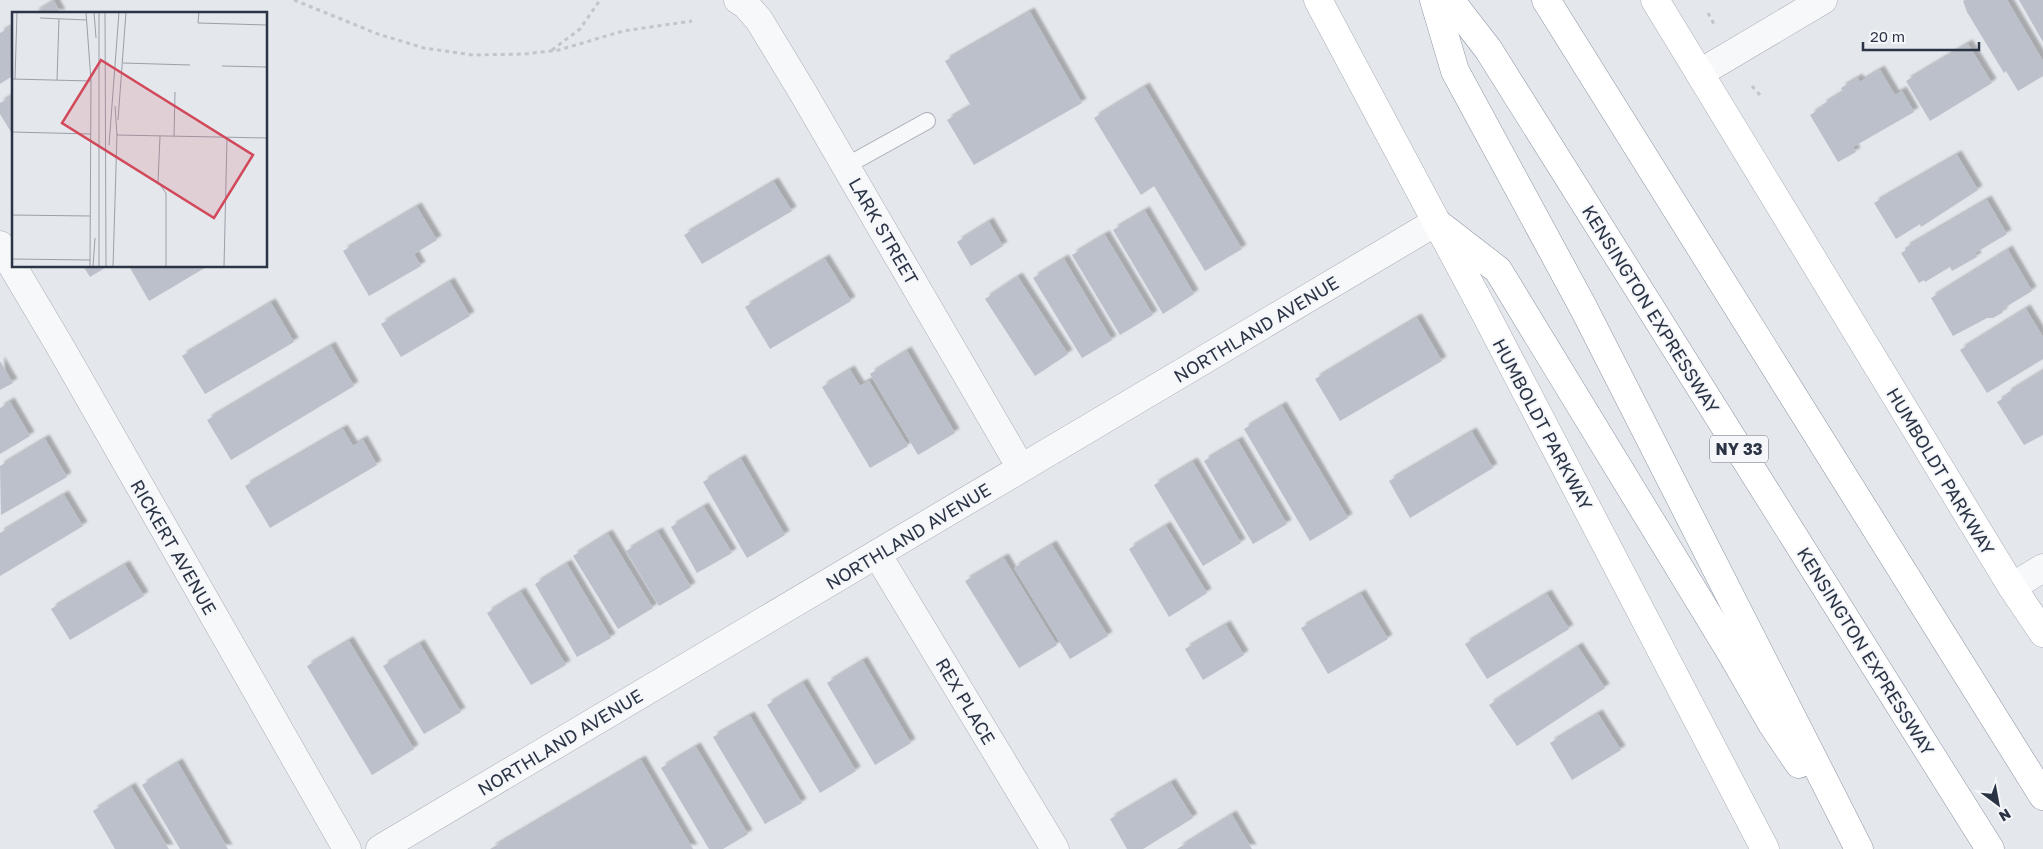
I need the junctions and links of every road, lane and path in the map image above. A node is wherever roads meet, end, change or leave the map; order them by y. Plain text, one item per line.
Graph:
1 (294, 0) edge
2 (600, 0) edge
3 (738, 0) edge
4 (1318, 0) edge
5 (1434, 0) edge
6 (1450, 0) edge
7 (1546, 0) edge
8 (1655, 0) edge
9 (1823, 0) edge
10 (1708, 14) dead end
11 (692, 21) dead end
12 (1715, 24) dead end
13 (552, 50) junction
14 (1700, 73) junction
15 (1752, 86) dead end
16 (1760, 95) dead end
17 (927, 120) dead end
18 (846, 166) junction
19 (1436, 222) junction
20 (0, 245) edge
21 (12, 265) edge
22 (14, 268) edge
23 (1022, 468) junction
24 (878, 554) junction
25 (2043, 568) edge
26 (2012, 587) junction
27 (2043, 633) edge
28 (2043, 796) edge
29 (347, 849) edge
30 (380, 849) edge
31 (1055, 849) edge
32 (1765, 849) edge
33 (1857, 849) edge
34 (1990, 849) edge

1 - 13 path
2 - 13 path
3 - 18 street, LARK STREET
4 - 19 main road, HUMBOLDT PARKWAY
5 - 33 main road
6 - 34 main road, KENSINGTON EXPRESSWAY / NY 33
7 - 28 main road
8 - 14 main road, HUMBOLDT PARKWAY
9 - 14 street
10 - 12 path
11 - 13 path
14 - 26 main road, HUMBOLDT PARKWAY
15 - 16 path
17 - 18 lane
18 - 23 street, LARK STREET
19 - 23 street, NORTHLAND AVENUE
19 - 32 main road, HUMBOLDT PARKWAY
19 - 33 main road
20 - 21 street, RICKERT AVENUE
22 - 29 street, RICKERT AVENUE
23 - 24 street, NORTHLAND AVENUE
24 - 30 street, NORTHLAND AVENUE
24 - 31 street, REX PLACE
25 - 26 street
26 - 27 main road, HUMBOLDT PARKWAY

